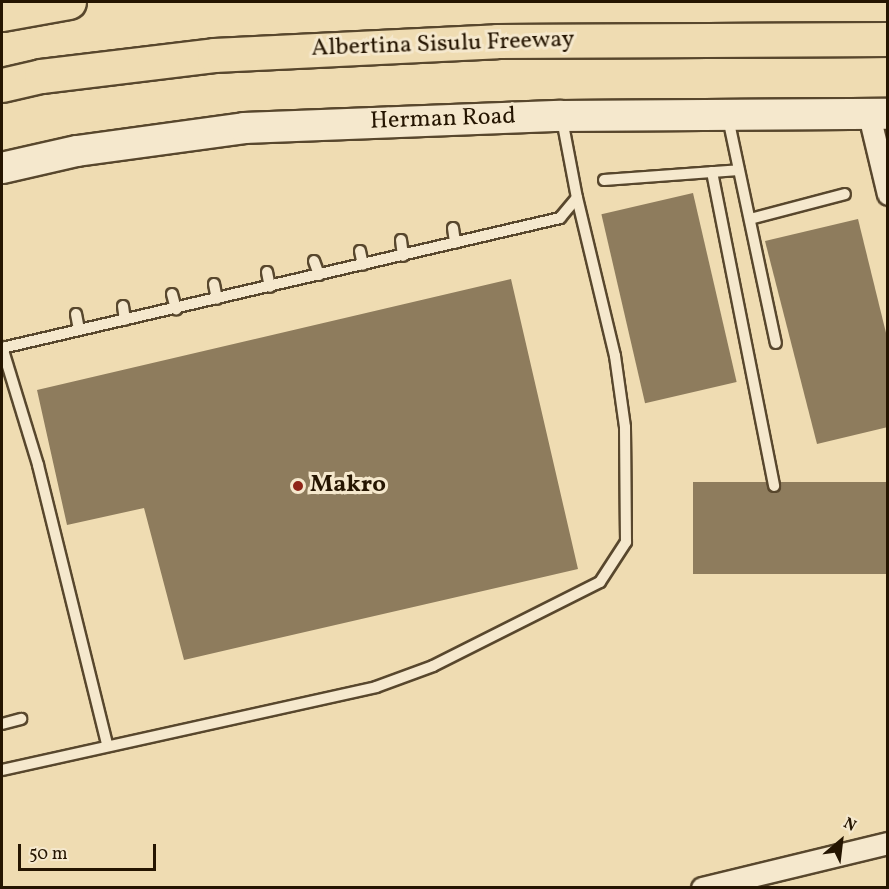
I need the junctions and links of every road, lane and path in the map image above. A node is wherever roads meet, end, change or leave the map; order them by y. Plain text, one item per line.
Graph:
1 (69, 2) edge
2 (2, 14) edge
3 (888, 39) edge
4 (2, 85) edge
5 (727, 115) junction
6 (878, 115) edge
7 (561, 116) junction
8 (2, 168) edge
9 (739, 170) junction
10 (712, 172) junction
11 (604, 180) dead end
12 (845, 194) dead end
13 (888, 194) edge
14 (577, 198) junction
15 (750, 219) junction
16 (453, 228) dead end
17 (401, 240) dead end
18 (455, 243) junction
19 (360, 252) dead end
20 (403, 256) junction
21 (314, 261) dead end
22 (363, 265) junction
23 (267, 272) dead end
24 (318, 275) junction
25 (214, 284) dead end
26 (270, 287) junction
27 (172, 294) dead end
28 (217, 299) junction
29 (123, 306) dead end
30 (176, 309) junction
31 (76, 314) dead end
32 (124, 320) junction
33 (79, 330) junction
34 (777, 344) dead end
35 (2, 348) edge
36 (2, 378) edge
37 (12, 390) junction
38 (774, 486) dead end
39 (21, 719) dead end
40 (2, 724) edge
41 (107, 744) junction
42 (2, 770) edge
43 (888, 843) edge
44 (702, 888) edge

1 - 2 highway
3 - 4 highway, Albertina Sisulu Freeway
5 - 6 main road, Herman Road
5 - 7 main road, Herman Road
5 - 9 lane
6 - 13 street
7 - 8 main road, Herman Road
7 - 14 lane
9 - 10 lane
9 - 15 lane
10 - 11 lane
10 - 38 lane
12 - 15 lane
14 - 18 lane
14 - 41 lane
15 - 34 lane
16 - 18 lane
17 - 20 lane
18 - 20 lane
19 - 22 lane
20 - 22 lane
21 - 24 lane
22 - 24 lane
23 - 26 lane
24 - 26 lane
25 - 28 lane
26 - 28 lane
27 - 30 lane
28 - 30 lane
29 - 32 lane
30 - 32 lane
31 - 33 lane
32 - 33 lane
33 - 35 lane
35 - 37 lane
36 - 37 lane
37 - 41 lane
39 - 40 lane
41 - 42 lane
43 - 44 street

